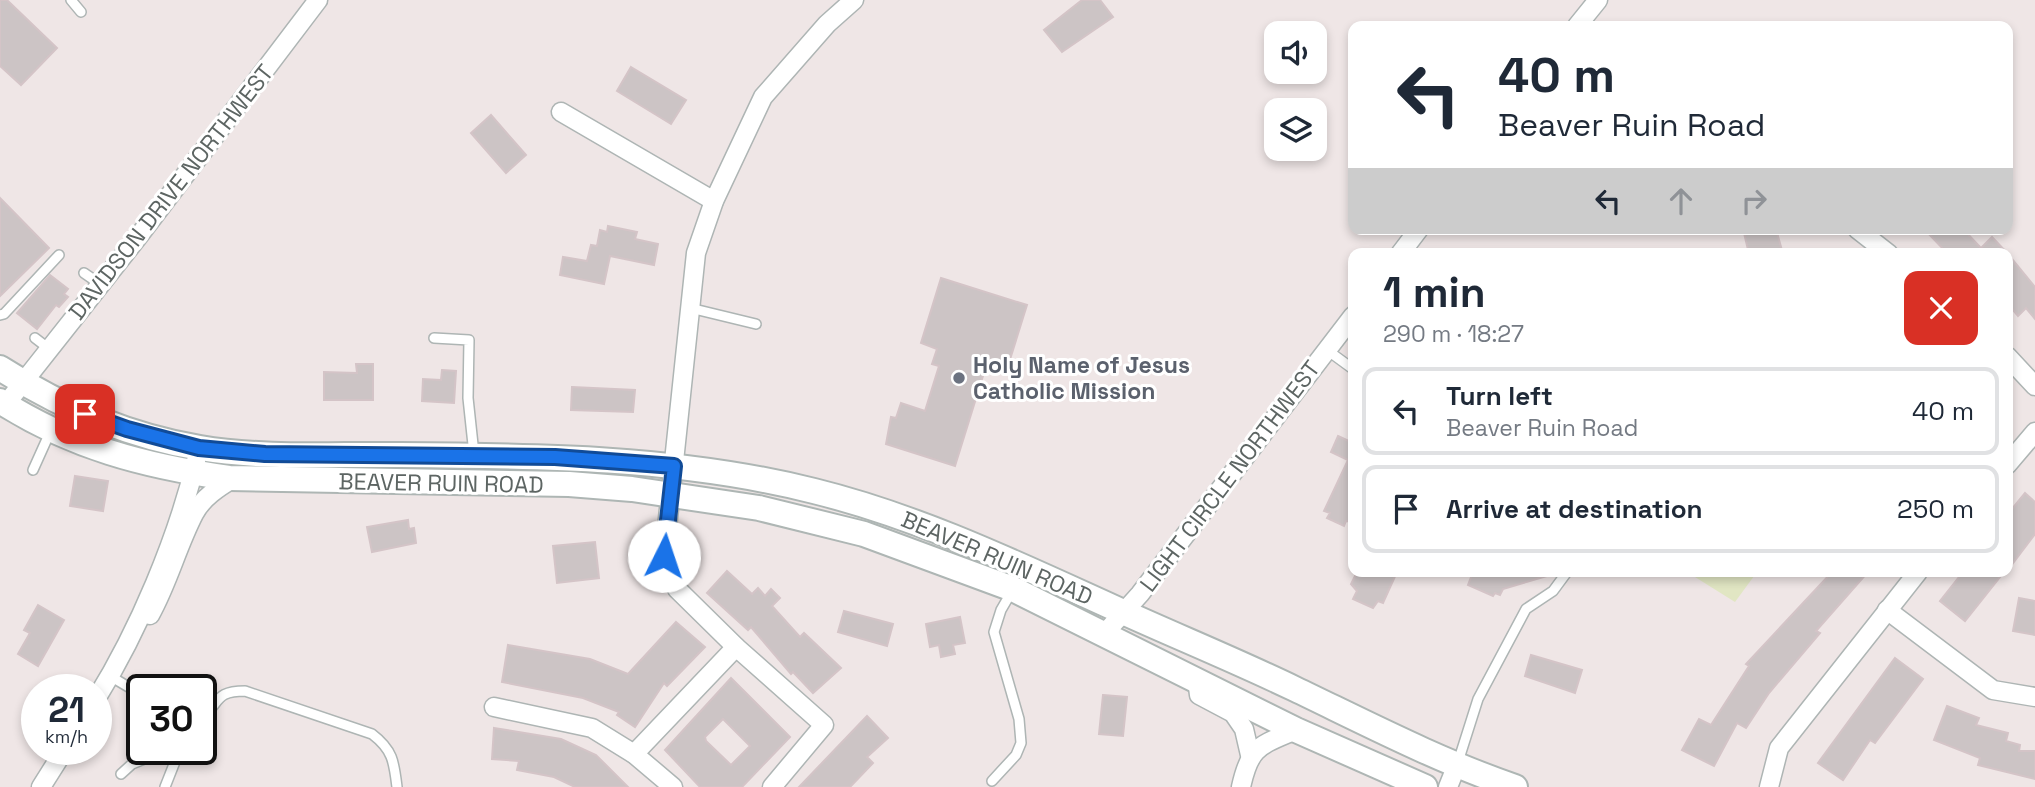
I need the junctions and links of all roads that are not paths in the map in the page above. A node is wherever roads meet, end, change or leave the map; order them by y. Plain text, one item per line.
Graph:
1 (71, 0) edge
2 (318, 0) edge
3 (854, 0) edge
4 (1598, 0) edge
5 (81, 12) dead end
6 (1581, 21) edge
7 (561, 112) dead end
8 (714, 201) junction
9 (1865, 235) edge
10 (1881, 248) edge
11 (59, 256) dead end
12 (84, 273) dead end
13 (100, 284) junction
14 (690, 307) junction
15 (0, 315) edge
16 (1348, 323) edge
17 (756, 324) dead end
18 (434, 338) dead end
19 (1327, 350) junction
20 (2013, 362) edge
21 (1348, 365) edge
22 (0, 368) edge
23 (22, 382) junction
24 (2035, 386) edge
25 (3, 402) edge
26 (51, 430) junction
27 (2035, 432) edge
28 (199, 448) junction
29 (474, 456) junction
30 (2013, 458) edge
31 (674, 466) junction
32 (33, 470) dead end
33 (193, 473) junction
34 (234, 478) junction
35 (671, 494) junction
36 (1563, 577) edge
37 (1914, 577) edge
38 (1013, 589) junction
39 (1887, 610) junction
40 (1124, 613) junction
41 (1104, 634) junction
42 (124, 647) junction
43 (736, 647) junction
44 (111, 674) edge
45 (1197, 680) junction
46 (2035, 697) edge
47 (217, 698) edge
48 (494, 707) dead end
49 (1296, 730) junction
50 (634, 754) junction
51 (1250, 755) junction
52 (55, 765) edge
53 (131, 765) edge
54 (174, 765) edge
55 (121, 774) dead end
56 (1452, 777) edge
57 (992, 781) dead end
58 (41, 787) edge
59 (165, 787) edge
60 (397, 787) edge
61 (673, 787) edge
62 (772, 787) edge
63 (1241, 787) edge
64 (1425, 787) edge
65 (1515, 787) edge
66 (1769, 787) edge

1 - 5 lane
2 - 13 street, DAVIDSON DRIVE NORTHWEST
3 - 8 street
4 - 6 street
7 - 8 street
8 - 14 street
9 - 10 street
11 - 15 lane
12 - 13 lane
13 - 23 street, DAVIDSON DRIVE NORTHWEST
14 - 17 lane
14 - 31 street
16 - 19 street, LIGHT CIRCLE NORTHWEST
18 - 29 lane
19 - 21 lane
19 - 40 street, LIGHT CIRCLE NORTHWEST
20 - 24 street
22 - 23 main road, BEAVER RUIN ROAD
23 - 25 street, DAVIDSON DRIVE NORTHWEST
23 - 28 main road, BEAVER RUIN ROAD
25 - 26 main road, BEAVER RUIN ROAD
26 - 32 lane
26 - 33 main road, BEAVER RUIN ROAD
27 - 30 street
28 - 29 main road, BEAVER RUIN ROAD
28 - 33 street
29 - 31 main road, BEAVER RUIN ROAD
31 - 35 street
31 - 40 main road, BEAVER RUIN ROAD
33 - 34 main road, BEAVER RUIN ROAD
33 - 42 street
34 - 35 main road, BEAVER RUIN ROAD
34 - 42 street
35 - 38 main road, BEAVER RUIN ROAD
35 - 43 street
36 - 56 lane
37 - 39 street
38 - 41 main road, BEAVER RUIN ROAD
38 - 57 lane
39 - 46 street
39 - 66 street
40 - 41 street, LIGHT CIRCLE NORTHWEST
40 - 56 main road, BEAVER RUIN ROAD
41 - 45 main road, BEAVER RUIN ROAD
42 - 44 street
43 - 50 street
43 - 62 street
45 - 49 main road, BEAVER RUIN ROAD
45 - 51 street
47 - 60 lane
48 - 50 street
49 - 51 street
49 - 64 main road, BEAVER RUIN ROAD
50 - 61 street
51 - 63 street
52 - 58 street
53 - 55 lane
54 - 59 lane
56 - 65 main road, BEAVER RUIN ROAD

